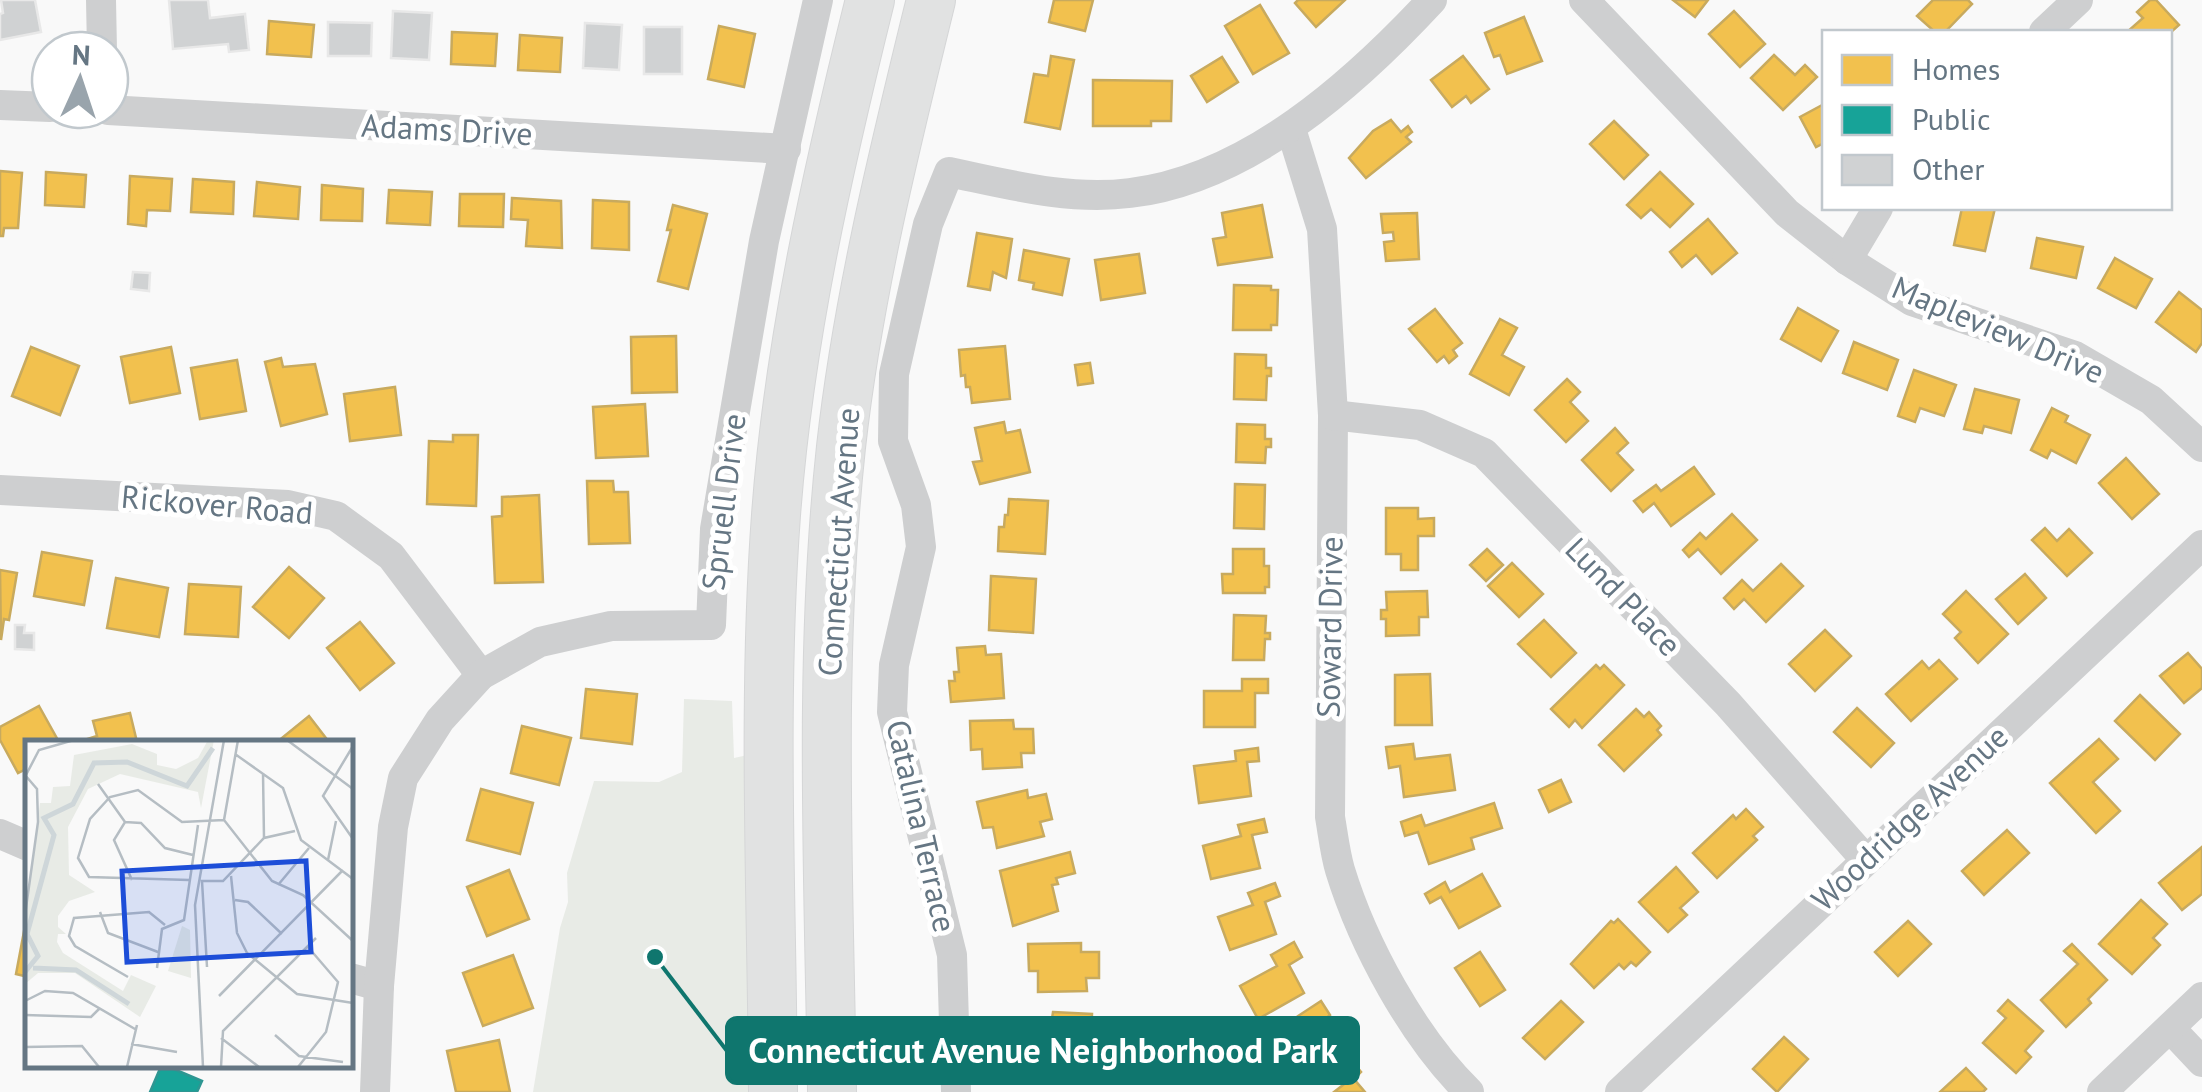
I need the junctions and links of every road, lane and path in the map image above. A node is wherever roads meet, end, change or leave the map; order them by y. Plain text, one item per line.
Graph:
1 (102, 0) edge
2 (818, 0) edge
3 (870, 0) edge
4 (931, 0) edge
5 (1432, 0) edge
6 (1584, 0) edge
7 (2078, 0) edge
8 (102, 30) edge
9 (2046, 30) edge
10 (0, 105) edge
11 (30, 106) edge
12 (130, 111) edge
13 (1291, 129) junction
14 (786, 149) junction
15 (1877, 210) edge
16 (1847, 260) junction
17 (1333, 416) junction
18 (2202, 447) edge
19 (0, 490) edge
20 (2202, 545) edge
21 (481, 675) junction
22 (0, 834) edge
23 (25, 845) edge
24 (1865, 860) junction
25 (364, 982) edge
26 (2202, 997) edge
27 (2170, 1028) junction
28 (2202, 1062) edge
29 (374, 1092) edge
30 (773, 1092) edge
31 (832, 1092) edge
32 (956, 1092) edge
33 (1468, 1092) edge
34 (1620, 1092) edge
35 (2102, 1092) edge

1 - 8 street
2 - 14 street, Spruell Drive
3 - 30 main road, Connecticut Avenue
4 - 31 main road, Connecticut Avenue
5 - 13 street
6 - 16 street, Mapleview Drive
7 - 9 street
10 - 11 street
12 - 14 street, Adams Drive
13 - 17 street, Soward Drive
13 - 32 street, Catalina Terrace
14 - 21 street, Spruell Drive
15 - 16 street
16 - 18 street, Mapleview Drive
17 - 24 street, Lund Place
17 - 33 street, Soward Drive
19 - 21 street, Rickover Road
20 - 24 street, Woodridge Avenue
21 - 25 street, Spruell Drive
22 - 23 street
24 - 34 street, Woodridge Avenue
25 - 29 street, Spruell Drive
26 - 27 street
27 - 28 street
27 - 35 street

